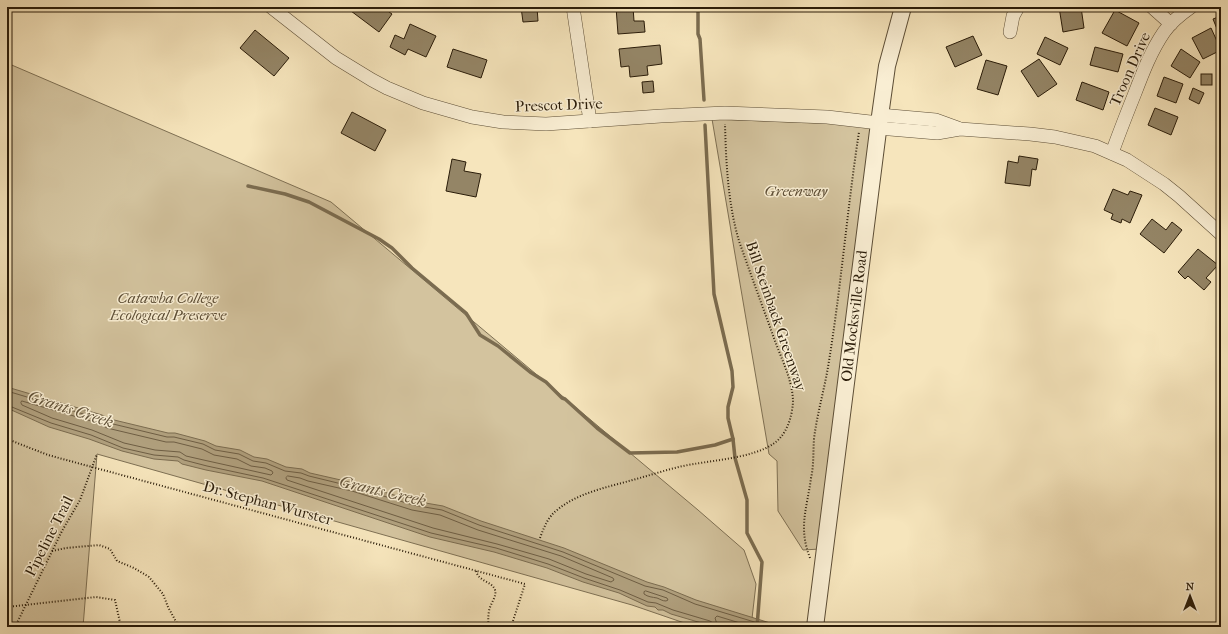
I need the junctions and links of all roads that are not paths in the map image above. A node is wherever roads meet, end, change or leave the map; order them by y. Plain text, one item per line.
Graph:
1 (271, 7) edge
2 (572, 7) edge
3 (903, 7) edge
4 (1018, 7) edge
5 (1152, 7) edge
6 (1191, 7) edge
7 (1171, 24) junction
8 (1010, 32) dead end
9 (590, 121) junction
10 (879, 122) junction
11 (1112, 153) junction
12 (1221, 234) edge
13 (815, 627) edge

1 - 9 street, Prescot Drive
2 - 9 street
3 - 10 street, Old Mocksville Road
4 - 8 street
5 - 7 street
6 - 7 street, Troon Drive
7 - 11 street, Troon Drive
9 - 10 street, Prescot Drive
10 - 11 street, Prescot Drive
10 - 13 street, Old Mocksville Road
11 - 12 street, Prescot Drive

